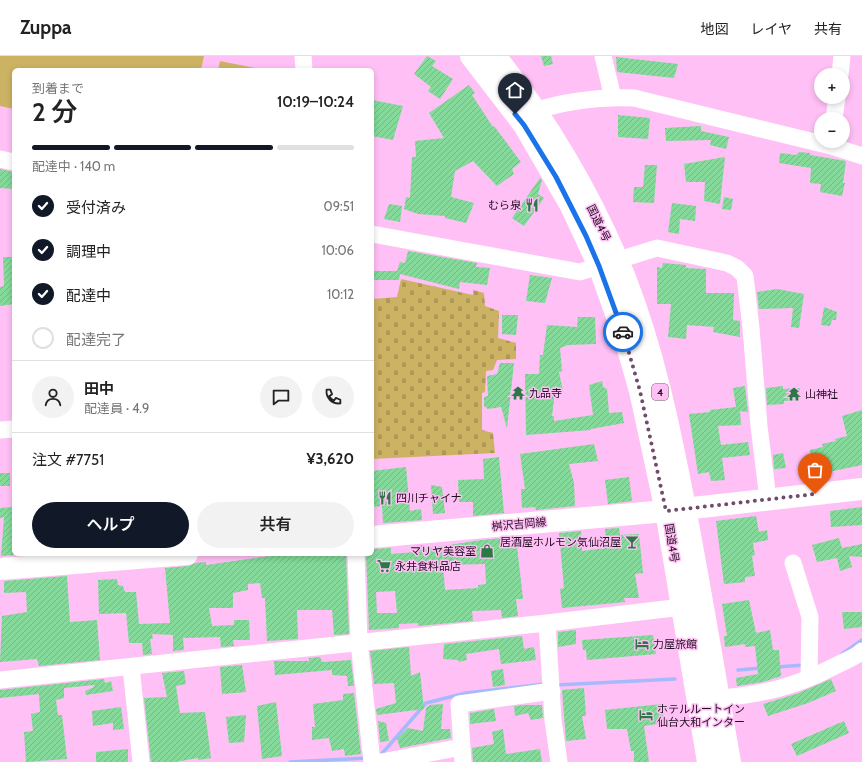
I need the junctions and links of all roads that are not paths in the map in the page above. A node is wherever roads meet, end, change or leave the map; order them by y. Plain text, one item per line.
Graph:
1 (303, 56) edge
2 (471, 56) edge
3 (495, 56) edge
4 (604, 56) edge
5 (842, 56) edge
6 (304, 68) edge
7 (841, 68) edge
8 (613, 98) junction
9 (535, 111) junction
10 (814, 139) edge
11 (843, 148) edge
12 (862, 156) edge
13 (0, 159) edge
14 (12, 162) edge
15 (374, 234) edge
16 (608, 264) junction
17 (12, 429) edge
18 (0, 430) edge
19 (862, 489) edge
20 (768, 499) junction
21 (676, 510) junction
22 (374, 537) edge
23 (162, 556) edge
24 (356, 556) edge
25 (793, 563) dead end
26 (0, 569) edge
27 (682, 607) junction
28 (547, 623) junction
29 (359, 642) junction
30 (862, 651) edge
31 (131, 667) junction
32 (809, 678) junction
33 (0, 680) edge
34 (552, 686) junction
35 (719, 698) junction
36 (462, 754) edge
37 (374, 758) edge
38 (141, 762) edge
39 (559, 762) edge
40 (708, 762) edge
41 (730, 762) edge

1 - 6 street
2 - 16 main road, 国道4号 / 4
3 - 9 main road, 国道4号 / 4
4 - 8 street
5 - 7 street
8 - 9 street
8 - 10 street
9 - 16 main road, 国道4号 / 4
11 - 12 street
13 - 14 street
15 - 16 street
16 - 20 street
16 - 21 main road, 国道4号 / 4
17 - 18 street
19 - 20 main road, 桝沢吉岡線
20 - 21 main road, 桝沢吉岡線
21 - 22 main road, 桝沢吉岡線
21 - 27 main road, 国道4号 / 4
21 - 35 main road, 国道4号 / 4
23 - 26 main road
24 - 29 street
25 - 32 street
27 - 28 street
27 - 40 main road, 国道4号 / 4
28 - 29 street
28 - 34 street
29 - 31 street
29 - 37 street
30 - 32 street
31 - 33 street
31 - 38 street
32 - 35 street
34 - 36 street
34 - 39 street
35 - 41 main road, 国道4号 / 4
36 - 37 street

